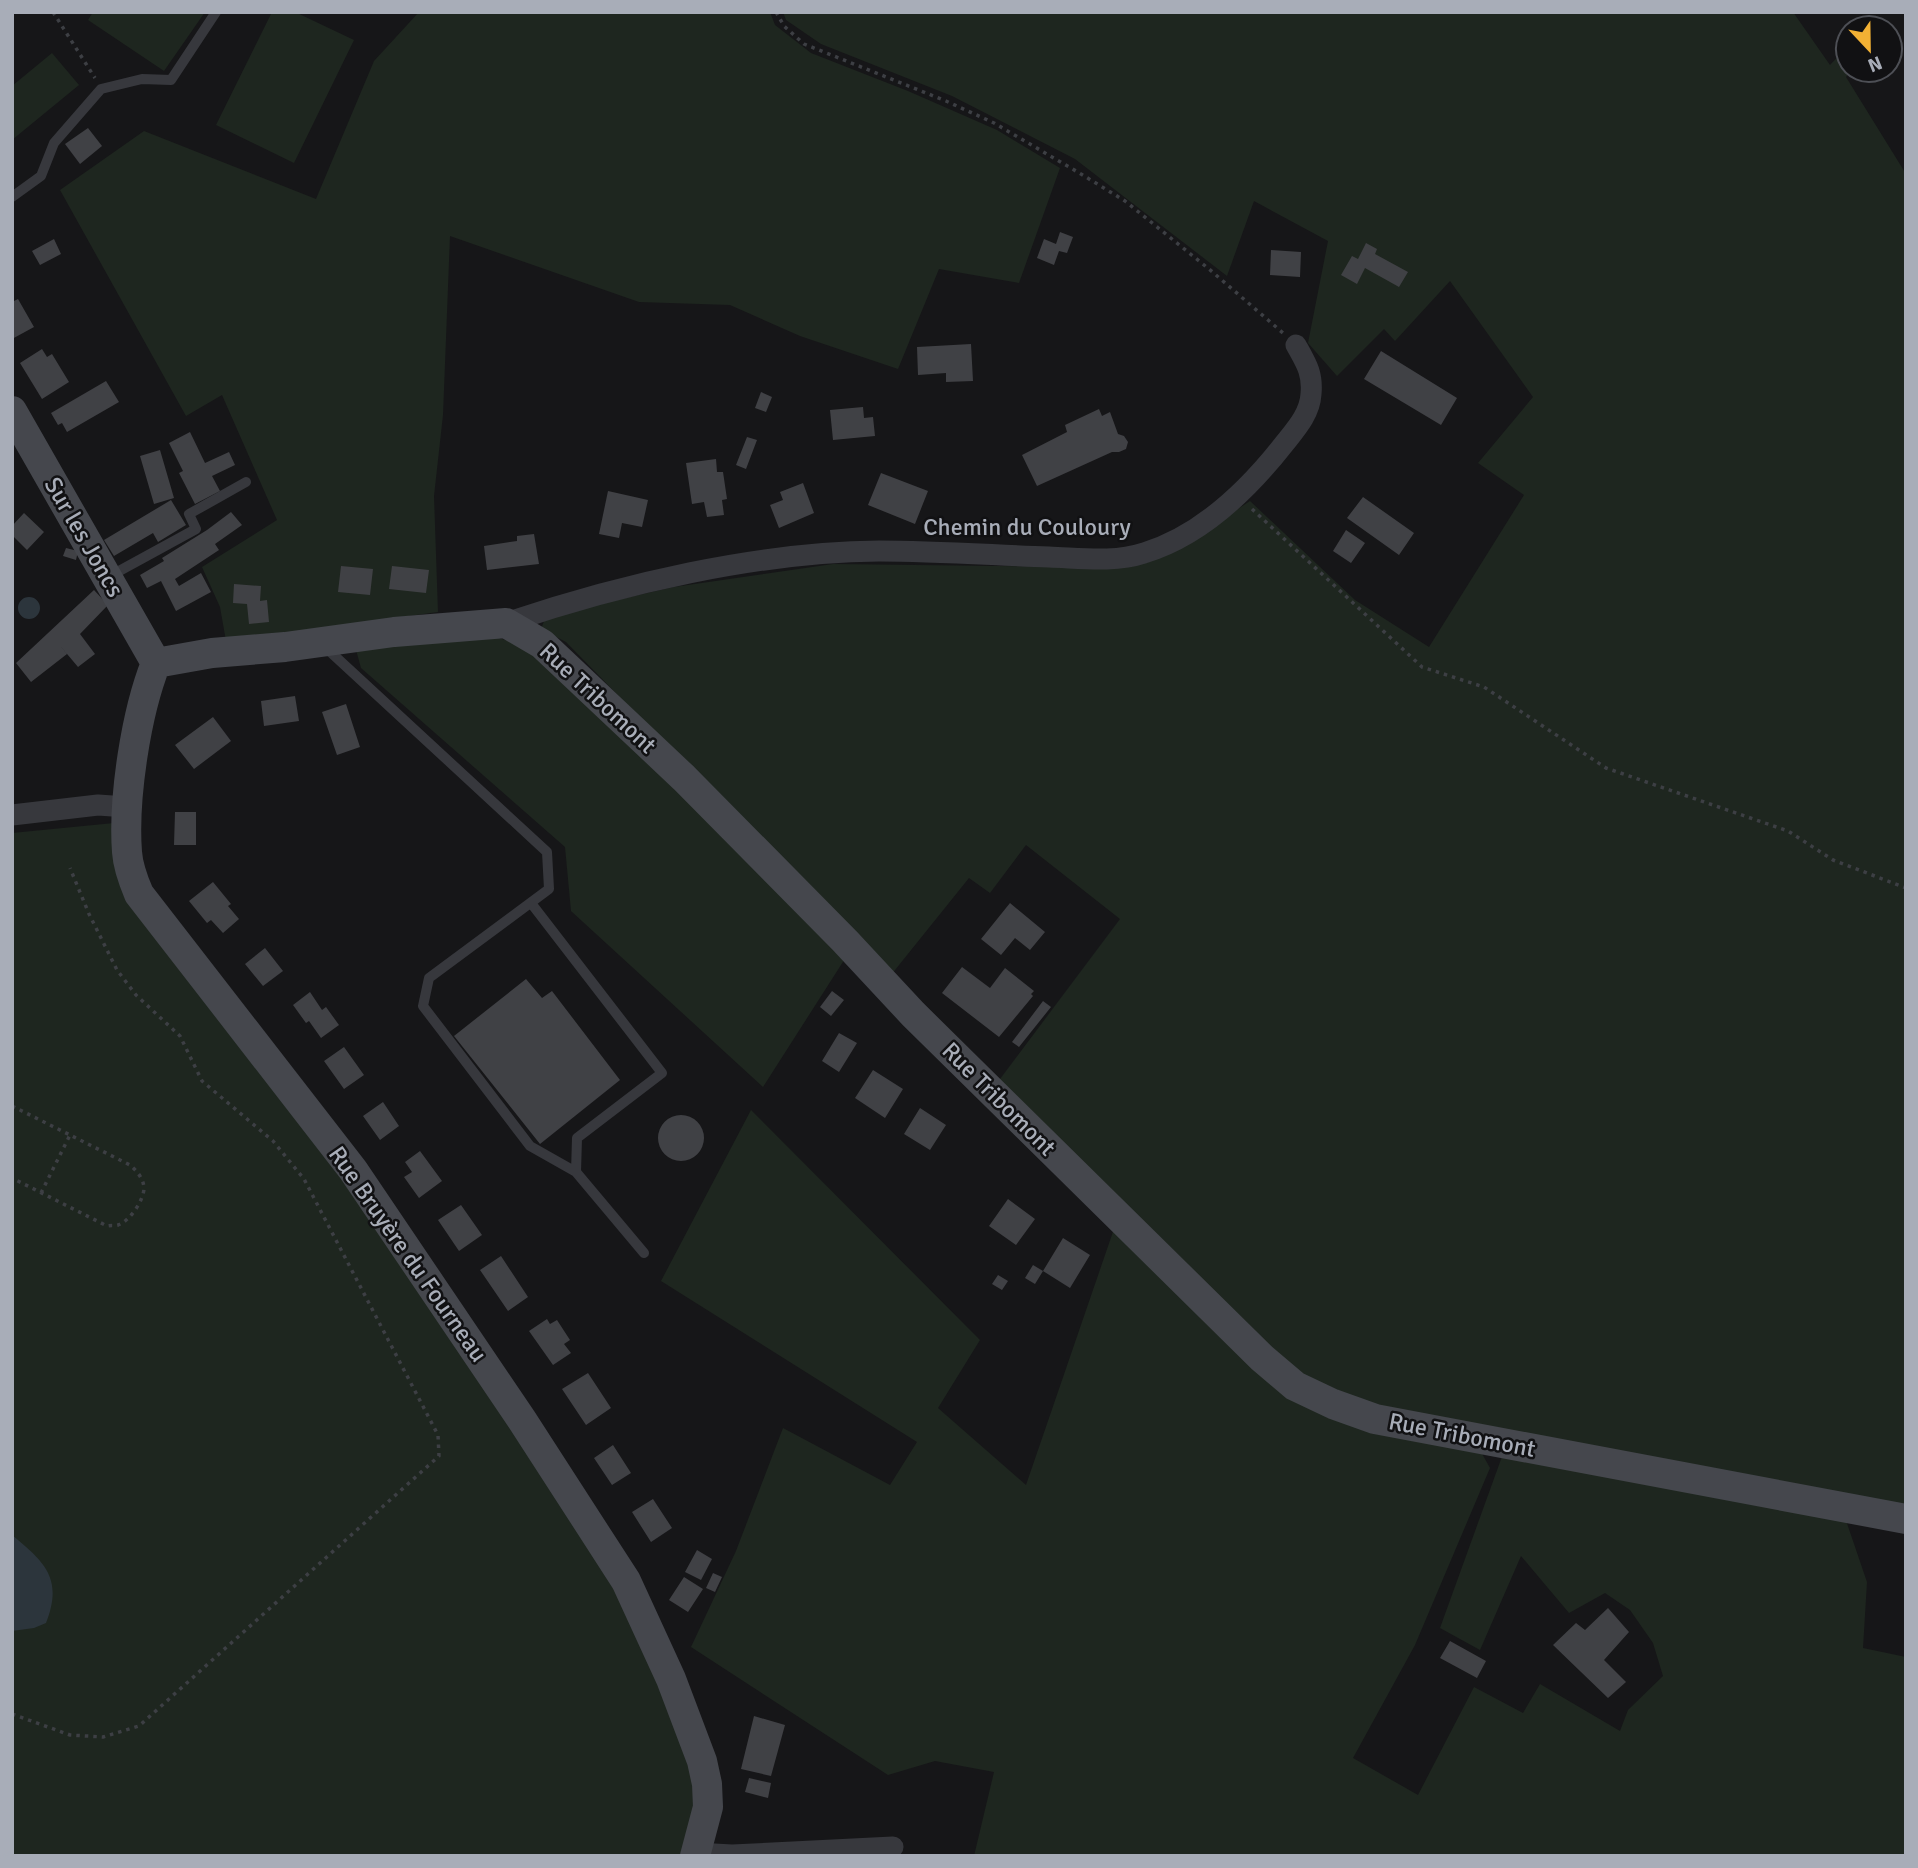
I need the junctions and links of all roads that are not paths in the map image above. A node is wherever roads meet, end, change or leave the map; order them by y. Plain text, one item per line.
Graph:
1 (216, 12) edge
2 (12, 197) edge
3 (1296, 345) road end
4 (12, 411) edge
5 (246, 482) dead end
6 (107, 578) junction
7 (506, 622) junction
8 (319, 642) junction
9 (156, 663) junction
10 (128, 807) junction
11 (12, 815) edge
12 (531, 903) junction
13 (576, 1172) junction
14 (644, 1253) dead end
15 (1906, 1519) edge
16 (892, 1847) dead end
17 (696, 1854) edge

1 - 2 lane
3 - 7 street, Chemin du Couloury
4 - 6 street, Sur les Joncs
5 - 6 lane
6 - 9 street, Sur les Joncs
7 - 8 street
7 - 15 street, Rue Tribomont
8 - 9 street
8 - 12 lane
9 - 10 street, Rue Bruyère du Fourneau
10 - 11 street
10 - 17 street, Rue Bruyère du Fourneau
12 - 13 lane
12 - 13 lane
13 - 14 lane
16 - 17 street

